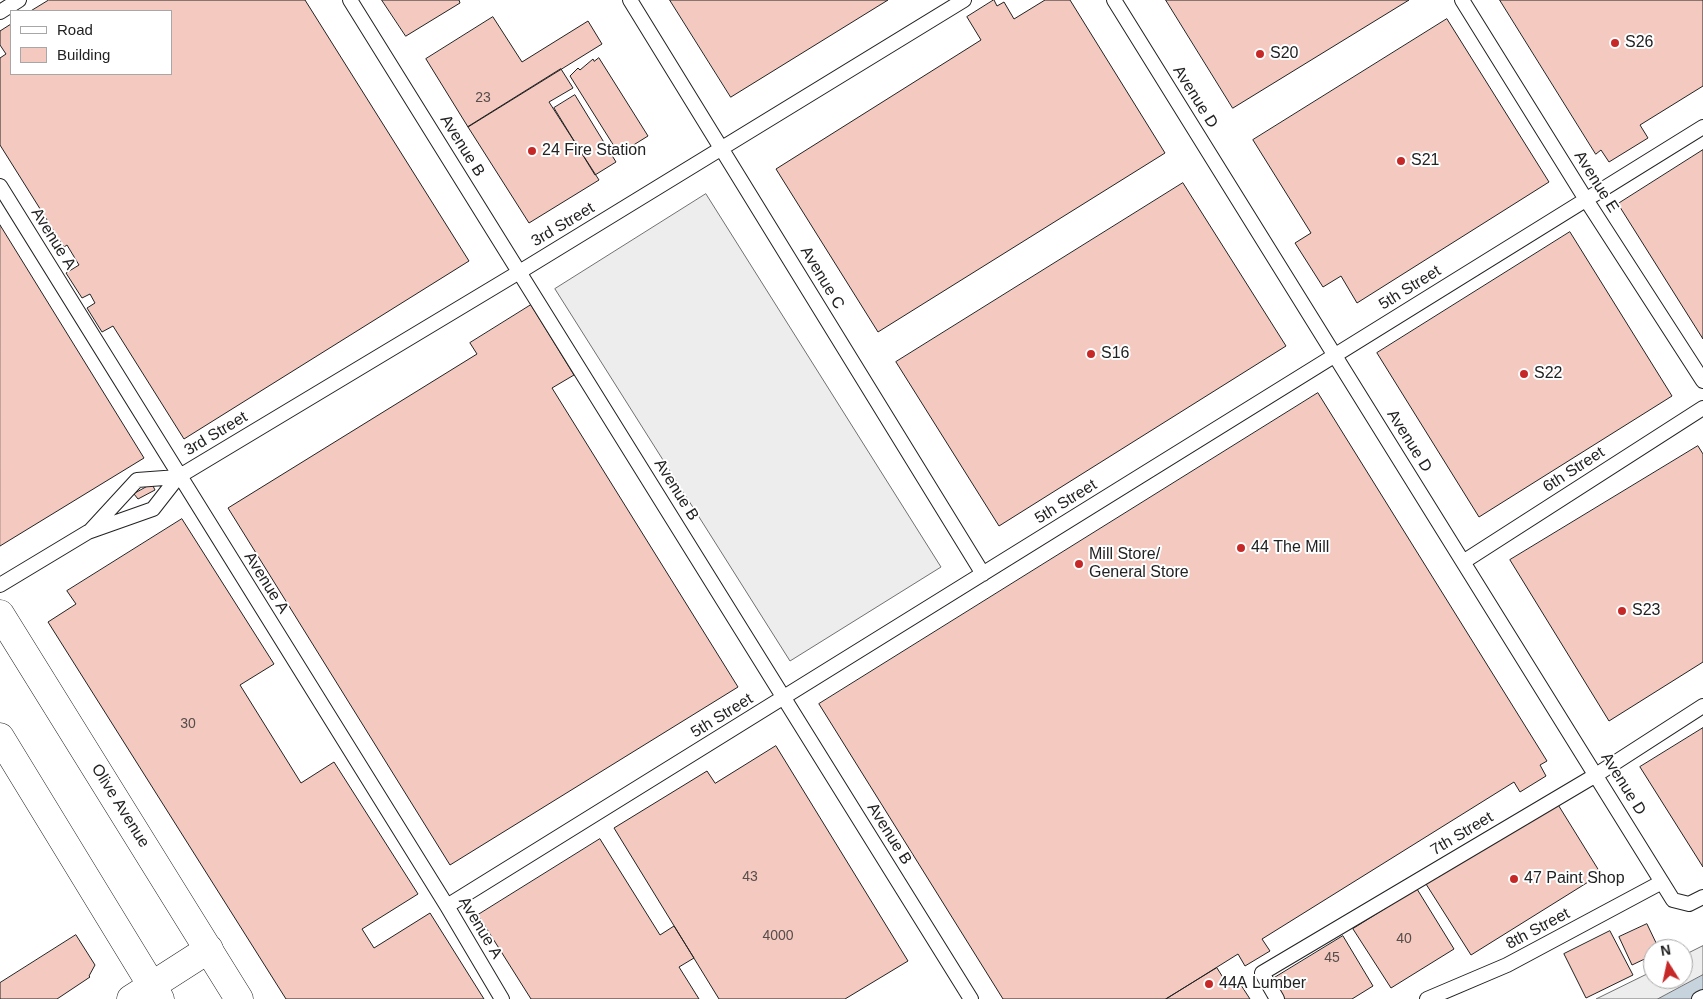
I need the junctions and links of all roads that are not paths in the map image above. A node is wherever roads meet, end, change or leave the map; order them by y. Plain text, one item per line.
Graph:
1 (19, 0) edge
2 (350, 0) edge
3 (630, 0) edge
4 (964, 0) edge
5 (1114, 0) edge
6 (1462, 0) edge
7 (0, 12) edge
8 (1703, 126) edge
9 (722, 148) junction
10 (0, 186) edge
11 (1585, 198) junction
12 (521, 271) junction
13 (1336, 356) junction
14 (1703, 381) edge
15 (1703, 408) edge
16 (178, 477) junction
17 (88, 532) junction
18 (1464, 562) junction
19 (983, 574) junction
20 (0, 585) edge
21 (0, 614) edge
22 (784, 698) junction
23 (1703, 706) edge
24 (0, 737) edge
25 (1596, 775) junction
26 (1662, 882) junction
27 (1703, 897) edge
28 (447, 906) junction
29 (209, 949) junction
30 (147, 995) edge
31 (1703, 997) edge
32 (240, 999) edge
33 (502, 999) edge
34 (971, 999) edge
35 (1277, 999) edge
36 (1427, 999) edge
37 (1699, 999) edge

1 - 7 lane
2 - 12 lane, Avenue B
3 - 9 lane, Avenue C
4 - 9 lane, 3rd Street
5 - 13 lane, Avenue D
6 - 11 lane, Avenue E
8 - 11 lane, 5th Street
9 - 12 lane, 3rd Street
9 - 19 lane, Avenue C
10 - 16 lane, Avenue A
11 - 13 lane, 5th Street
11 - 14 lane, Avenue E
12 - 16 lane, 3rd Street
12 - 22 lane, Avenue B
13 - 18 lane, Avenue D
13 - 19 lane, 5th Street
15 - 18 lane, 6th Street
16 - 17 lane, 3rd Street
16 - 17 lane, 3rd Street
16 - 28 lane, Avenue A
17 - 20 lane, 3rd Street
18 - 25 lane, Avenue D
19 - 22 lane, 5th Street
21 - 29 main road, Olive Avenue
22 - 28 lane, 5th Street
22 - 34 lane, Avenue B
23 - 25 lane, 7th Street
24 - 30 main road
25 - 26 lane, Avenue D
25 - 35 lane, 7th Street
26 - 27 lane, Avenue D
26 - 36 lane, 8th Street
28 - 33 lane, Avenue A
29 - 30 main road
29 - 32 main road, Olive Avenue
31 - 37 lane

